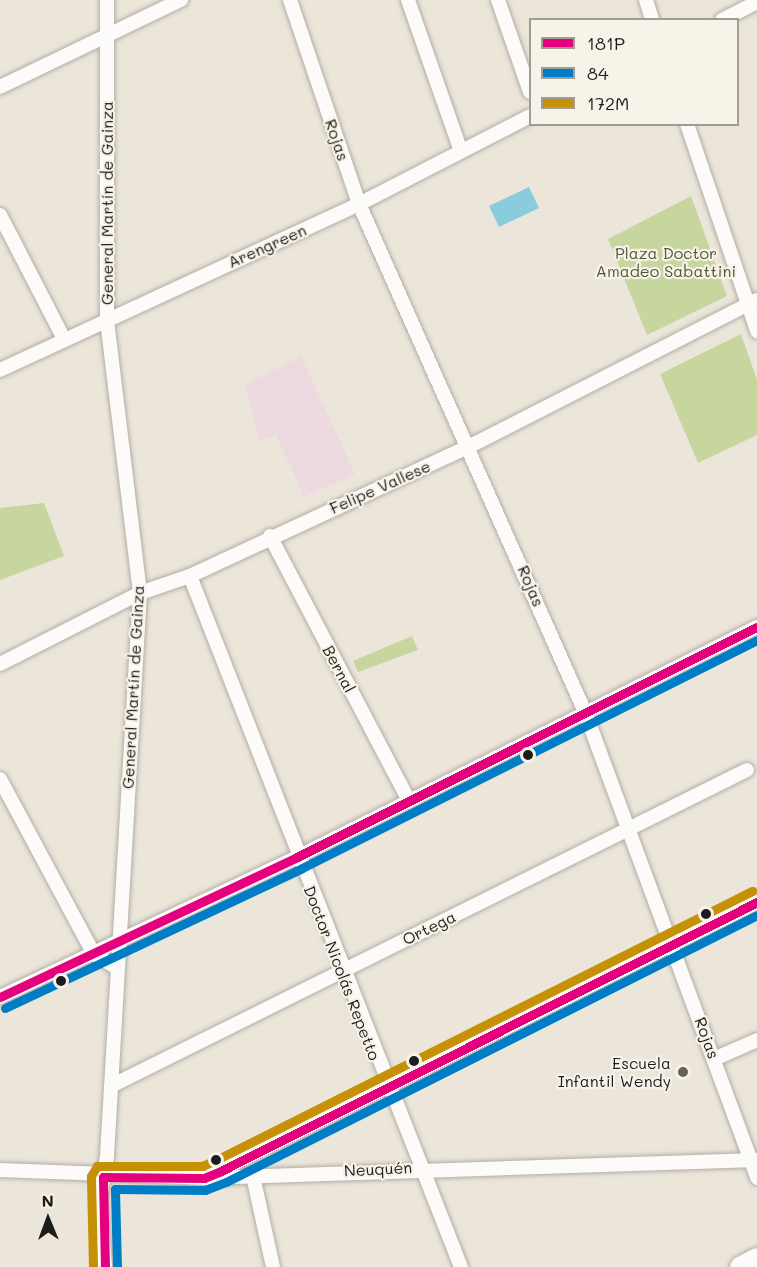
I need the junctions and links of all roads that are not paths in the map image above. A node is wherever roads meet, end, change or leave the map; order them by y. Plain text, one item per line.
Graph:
1 (107, 0) edge
2 (181, 0) edge
3 (290, 0) edge
4 (408, 0) edge
5 (498, 0) edge
6 (646, 0) edge
7 (757, 2) edge
8 (651, 18) edge
9 (726, 18) edge
10 (107, 37) junction
11 (529, 86) edge
12 (0, 87) edge
13 (529, 117) edge
14 (688, 126) edge
15 (462, 151) junction
16 (359, 204) junction
17 (0, 215) edge
18 (752, 303) edge
19 (107, 319) junction
20 (757, 331) edge
21 (64, 339) junction
22 (0, 370) edge
23 (470, 446) junction
24 (270, 536) junction
25 (190, 576) junction
26 (141, 593) junction
27 (757, 627) edge
28 (0, 664) edge
29 (585, 712) junction
30 (747, 770) dead end
31 (0, 779) edge
32 (409, 801) junction
33 (628, 829) junction
34 (297, 857) junction
35 (757, 902) edge
36 (118, 942) junction
37 (672, 944) junction
38 (94, 954) junction
39 (117, 968) junction
40 (340, 972) junction
41 (0, 997) edge
42 (757, 1040) edge
43 (714, 1059) junction
44 (111, 1086) junction
45 (387, 1088) junction
46 (754, 1160) edge
47 (420, 1167) junction
48 (0, 1170) edge
49 (253, 1176) junction
50 (103, 1177) junction
51 (204, 1178) junction
52 (757, 1178) edge
53 (757, 1258) edge
54 (105, 1267) edge
55 (273, 1267) edge
56 (461, 1267) edge
57 (740, 1267) edge

1 - 10 street, General Martín de Gainza
2 - 10 street
3 - 16 street, Rojas
4 - 15 street
5 - 11 street
6 - 8 street
7 - 9 street
10 - 12 street
10 - 19 street, General Martín de Gainza
13 - 15 street, Arengreen
14 - 18 street
15 - 16 street, Arengreen
16 - 19 street, Arengreen
16 - 23 street, Rojas
17 - 21 street
18 - 20 street
18 - 23 street, Felipe Vallese
19 - 21 street, Arengreen
19 - 26 street, General Martín de Gainza
21 - 22 street, Arengreen
23 - 24 street, Felipe Vallese
23 - 29 street, Rojas
24 - 25 street, Felipe Vallese
24 - 32 street, Bernal
25 - 26 street, Felipe Vallese
25 - 34 street, Doctor Nicolás Repetto
26 - 28 street, Felipe Vallese
26 - 36 street, General Martín de Gainza
27 - 29 street
29 - 32 street
29 - 33 street, Rojas
30 - 33 street, Ortega
31 - 38 street
32 - 34 street
33 - 37 street, Rojas
33 - 40 street, Ortega
34 - 36 street
34 - 40 street, Doctor Nicolás Repetto
35 - 37 street
36 - 38 street
36 - 39 street, General Martín de Gainza
37 - 43 street, Rojas
37 - 45 street
38 - 39 street
38 - 41 street
39 - 44 street, General Martín de Gainza
40 - 44 street, Ortega
40 - 45 street, Doctor Nicolás Repetto
42 - 43 street
43 - 46 street, Rojas
44 - 50 street, General Martín de Gainza
45 - 47 street, Doctor Nicolás Repetto
45 - 51 street
46 - 47 street, Neuquén
46 - 52 street, Rojas
47 - 49 street, Neuquén
47 - 56 street, Doctor Nicolás Repetto
48 - 50 street, Neuquén
49 - 51 street, Neuquén
49 - 55 street
50 - 51 street, Neuquén
50 - 54 street, General Martín de Gainza
53 - 57 street

